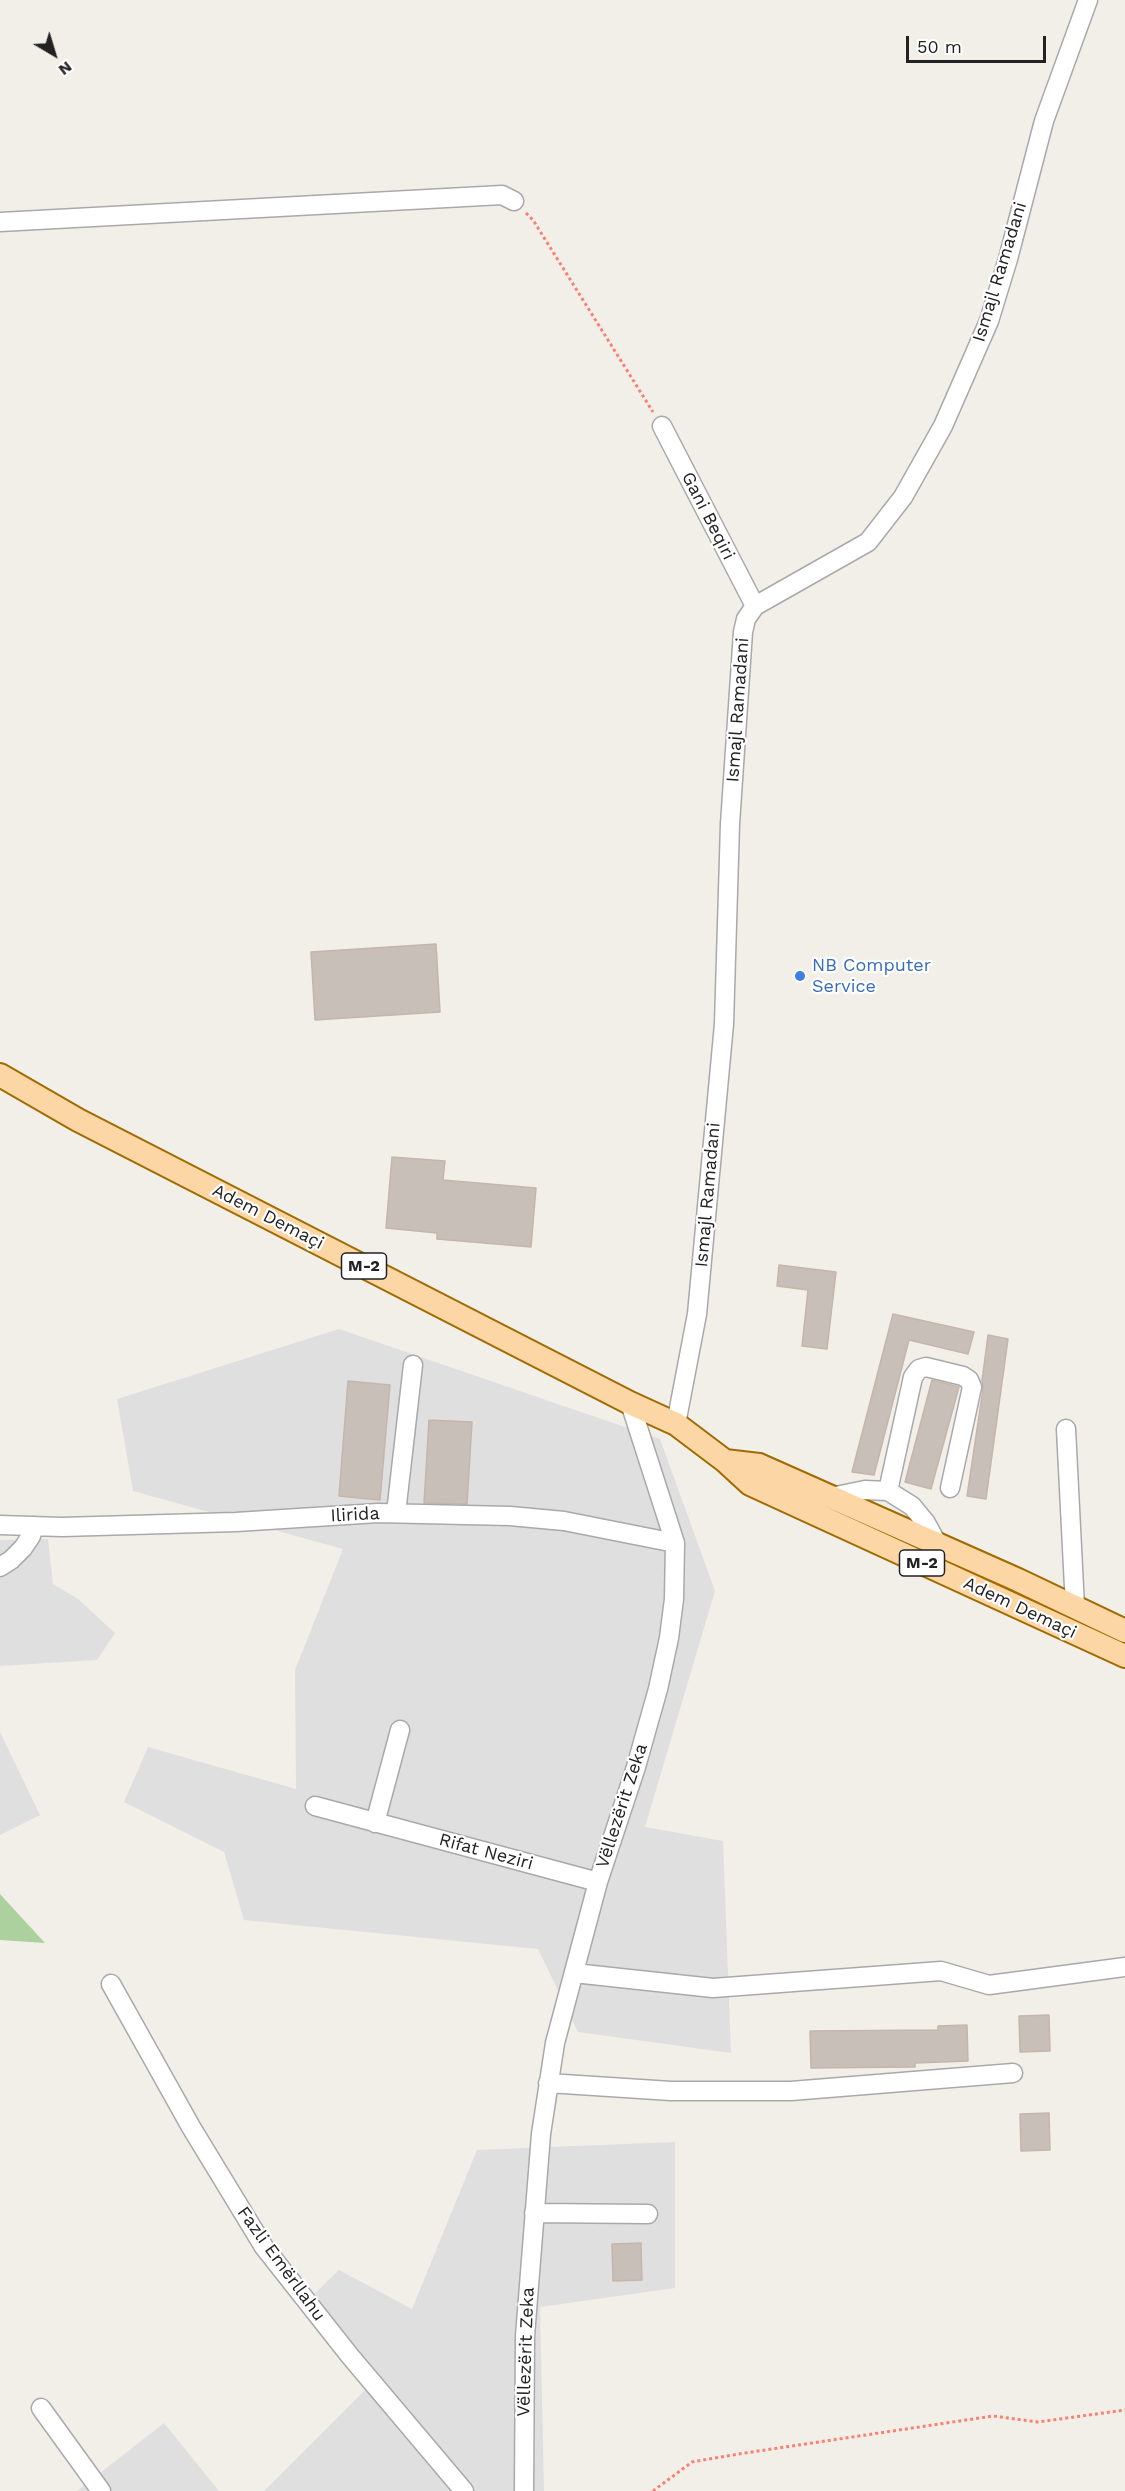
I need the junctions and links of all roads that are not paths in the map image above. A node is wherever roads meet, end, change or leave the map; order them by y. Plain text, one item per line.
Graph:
1 (1088, 0) edge
2 (514, 201) road end
3 (0, 222) edge
4 (662, 426) road end
5 (755, 606) junction
6 (0, 1075) edge
7 (413, 1365) dead end
8 (630, 1403) junction
9 (676, 1424) junction
10 (1066, 1429) dead end
11 (725, 1461) junction
12 (950, 1488) dead end
13 (888, 1491) junction
14 (831, 1497) junction
15 (396, 1514) junction
16 (0, 1525) edge
17 (34, 1526) junction
18 (675, 1543) junction
19 (938, 1545) junction
20 (0, 1567) edge
21 (1075, 1607) junction
22 (1125, 1631) edge
23 (1125, 1656) edge
24 (400, 1730) dead end
25 (315, 1806) dead end
26 (375, 1822) junction
27 (598, 1882) junction
28 (1125, 1967) edge
29 (574, 1973) junction
30 (111, 1984) dead end
31 (1013, 2073) dead end
32 (548, 2083) junction
33 (534, 2213) junction
34 (648, 2214) dead end
35 (41, 2408) dead end
36 (101, 2491) edge
37 (464, 2491) edge
38 (524, 2491) edge

1 - 5 street, Ismajl Ramadani
2 - 3 street
4 - 5 street, Gani Beqiri
5 - 9 street, Ismajl Ramadani
6 - 8 main road, Adem Demaçi / M-2
7 - 15 street
8 - 9 main road, Adem Demaçi / M-2
8 - 18 street, Vëllezërit Zeka
9 - 11 main road, Adem Demaçi / M-2
10 - 21 street
11 - 14 main road, Adem Demaçi / M-2
11 - 23 main road, Adem Demaçi / M-2
12 - 13 street
13 - 14 street
13 - 19 street
14 - 19 main road, Adem Demaçi / M-2
15 - 17 street, Ilirida
15 - 18 street, Ilirida
16 - 17 street, Ilirida
17 - 20 street
18 - 27 street, Vëllezërit Zeka
19 - 21 main road, Adem Demaçi / M-2
21 - 22 main road, Adem Demaçi / M-2
24 - 26 street
25 - 26 street, Rifat Neziri
26 - 27 street, Rifat Neziri
27 - 29 street, Vëllezërit Zeka
28 - 29 street
29 - 32 street, Vëllezërit Zeka
30 - 37 street, Fazli Emërllahu
31 - 32 street
32 - 33 street, Vëllezërit Zeka
33 - 34 street
33 - 38 street, Vëllezërit Zeka
35 - 36 street

